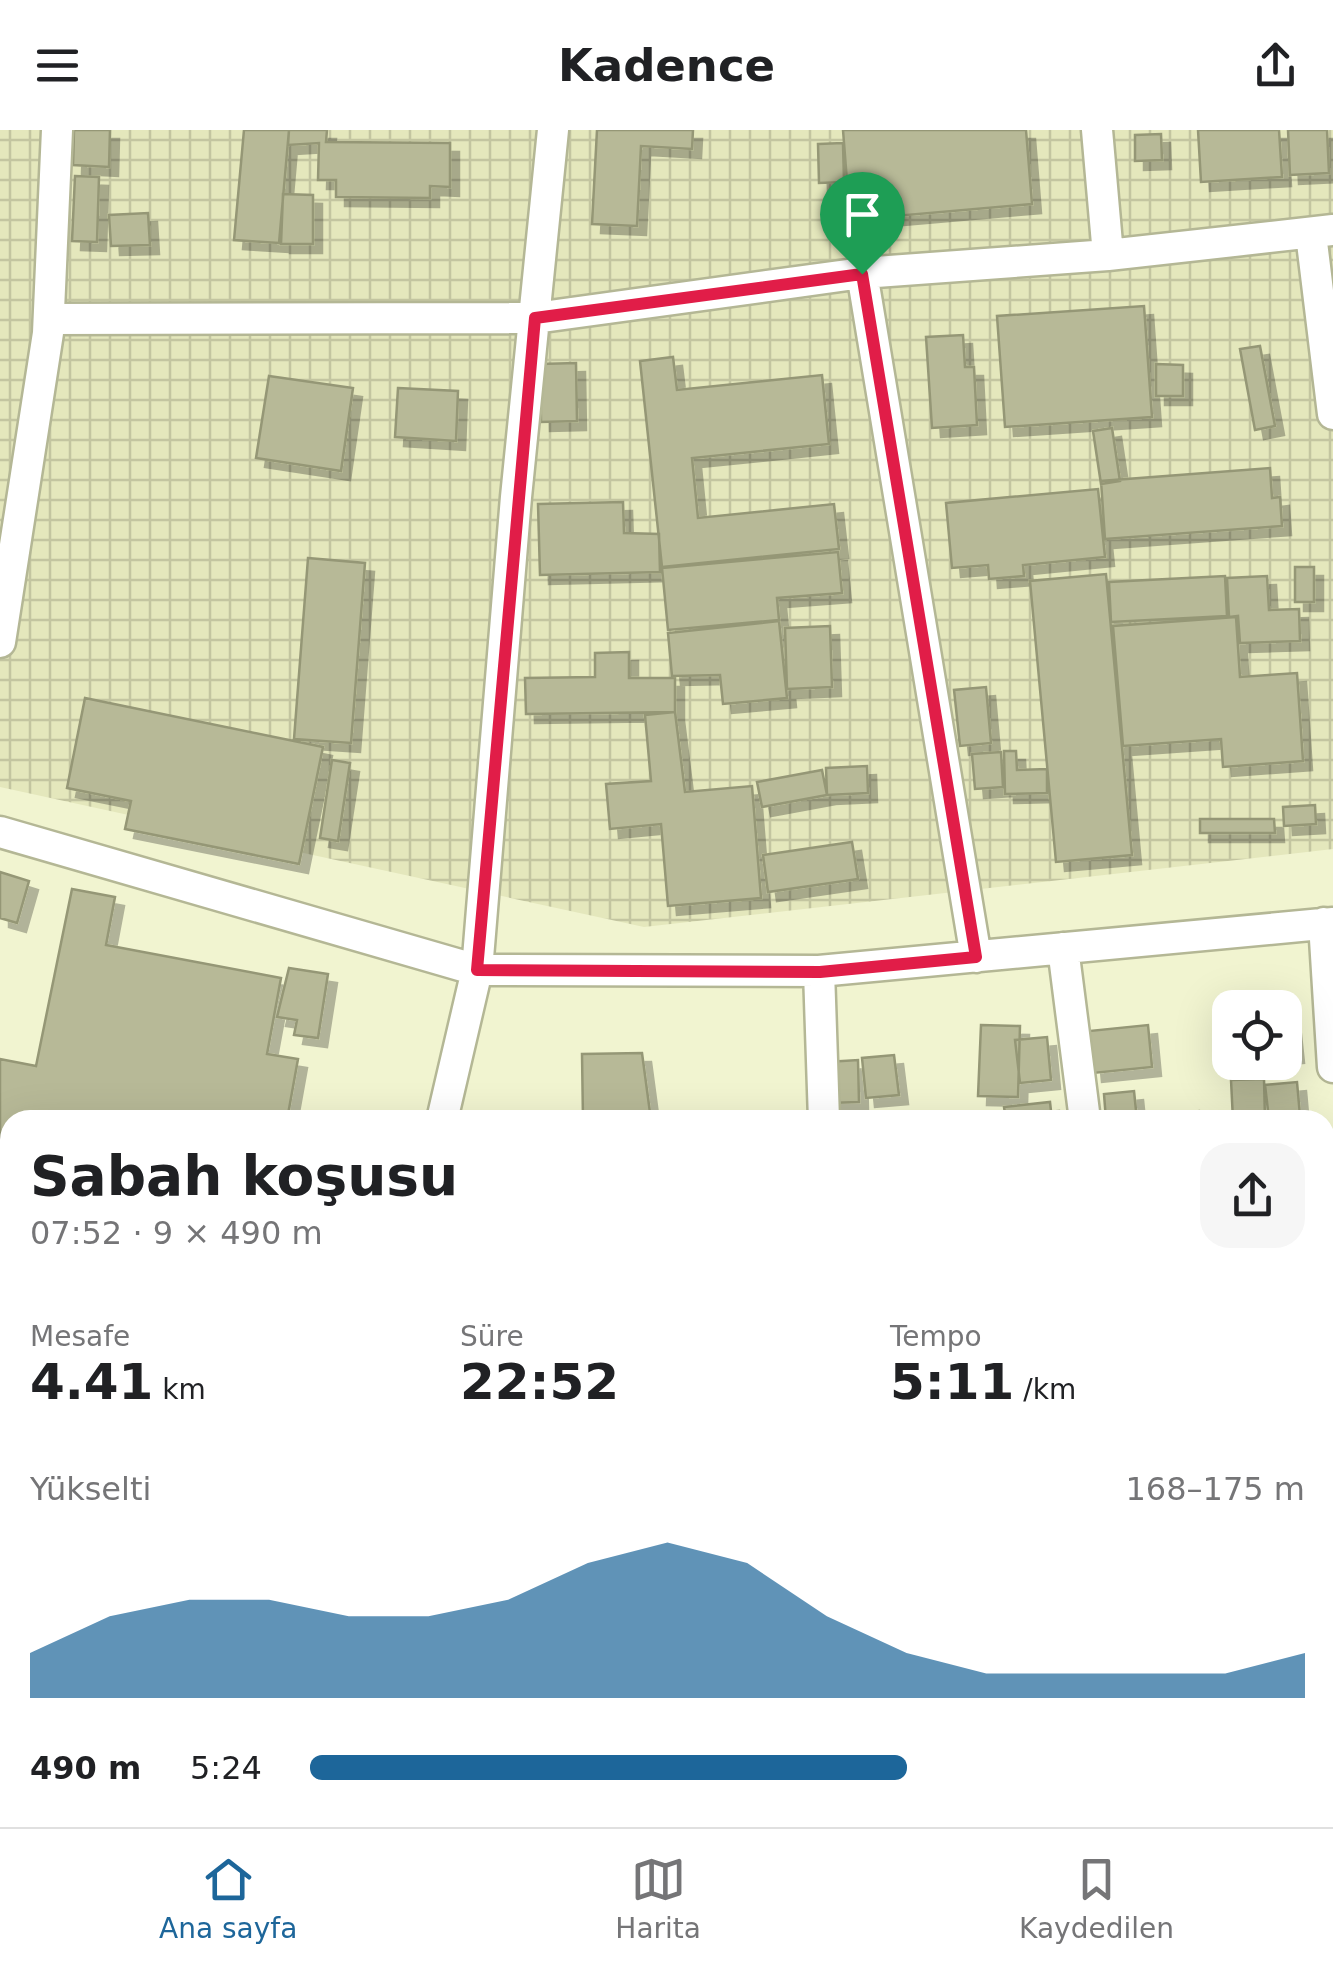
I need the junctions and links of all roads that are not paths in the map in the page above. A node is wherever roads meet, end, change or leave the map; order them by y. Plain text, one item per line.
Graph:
1 (57, 130) edge
2 (553, 130) edge
3 (1097, 130) edge
4 (1322, 232) edge
5 (1108, 255) junction
6 (862, 274) junction
7 (535, 318) junction
8 (49, 319) junction
9 (1333, 414) edge
10 (0, 642) edge
11 (0, 832) edge
12 (1329, 923) edge
13 (1064, 948) junction
14 (976, 957) junction
15 (477, 970) junction
16 (820, 972) junction
17 (1333, 1067) edge
18 (444, 1110) edge
19 (824, 1110) edge
20 (1084, 1110) edge

1 - 8 street
2 - 7 street
3 - 5 street
4 - 5 street
4 - 9 street
5 - 6 street
6 - 7 street
6 - 14 street
7 - 8 street
7 - 15 street
8 - 10 street
11 - 15 street
12 - 13 street
12 - 17 street
13 - 14 street
13 - 20 street
14 - 16 street
15 - 16 street
15 - 18 street
16 - 19 street

